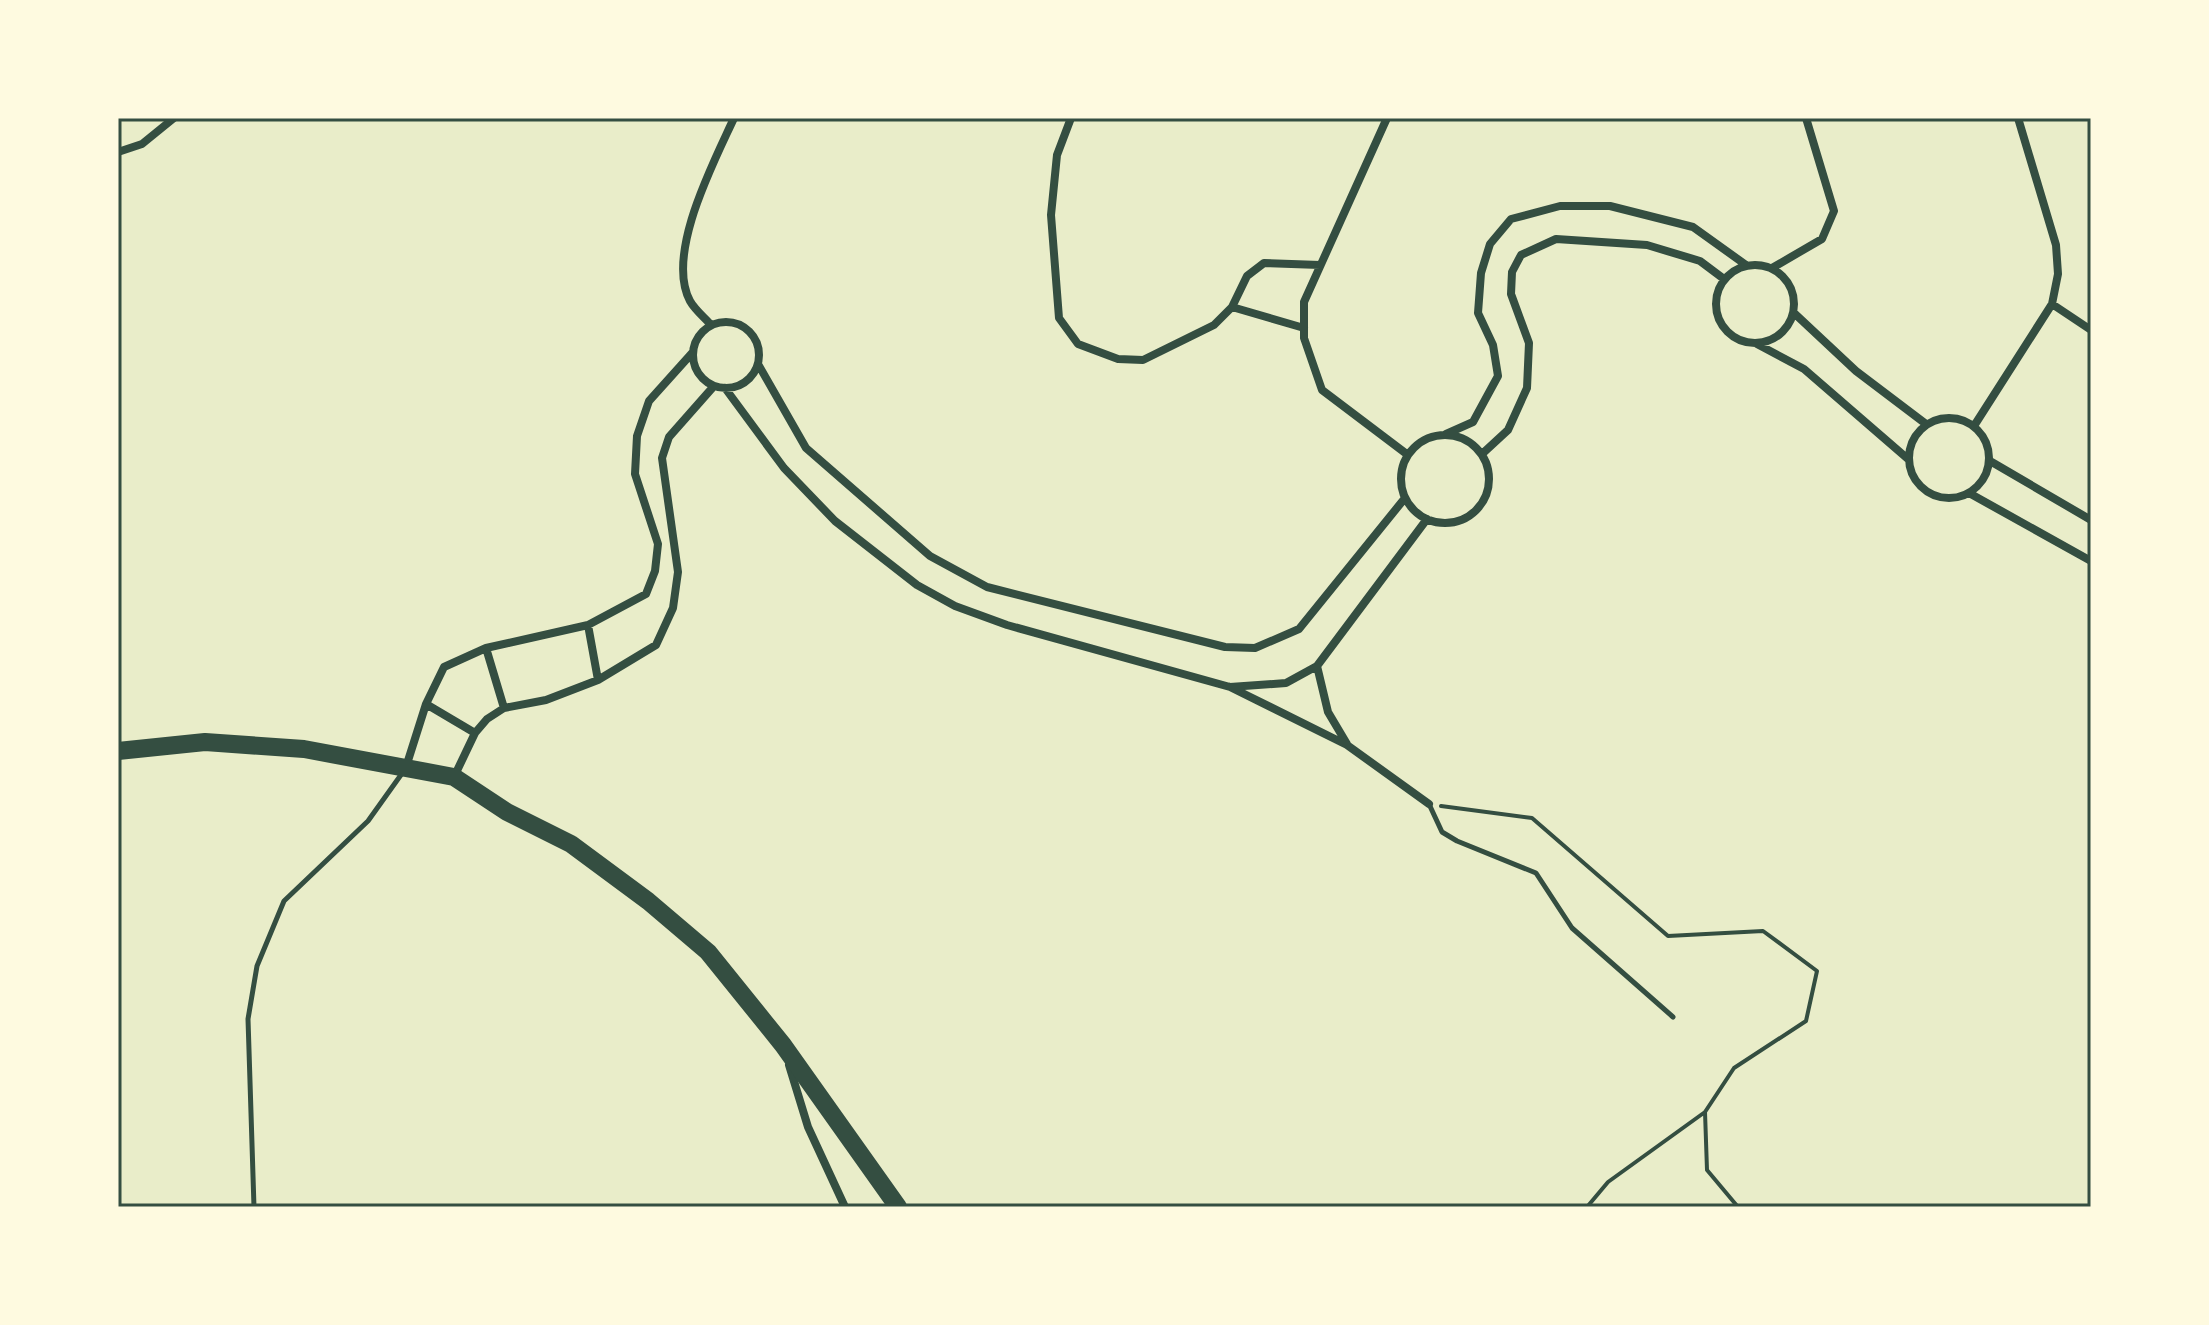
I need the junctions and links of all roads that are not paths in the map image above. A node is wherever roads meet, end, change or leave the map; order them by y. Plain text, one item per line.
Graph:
1 (174, 118) edge
2 (734, 118) edge
3 (1071, 118) edge
4 (1387, 118) edge
5 (1806, 118) edge
6 (2018, 118) edge
7 (118, 152) edge
8 (1320, 265) junction
9 (1746, 265) junction
10 (1772, 268) junction
11 (1724, 279) junction
12 (2052, 304) junction
13 (1232, 307) junction
14 (1794, 313) junction
15 (711, 325) junction
16 (1304, 328) junction
17 (2091, 330) edge
18 (1756, 344) junction
19 (693, 352) junction
20 (758, 364) junction
21 (714, 386) junction
22 (725, 388) junction
23 (1926, 424) junction
24 (1974, 426) junction
25 (1446, 434) junction
26 (1482, 454) junction
27 (1408, 455) junction
28 (1908, 459) junction
29 (1990, 461) junction
30 (1969, 493) junction
31 (1405, 498) junction
32 (1427, 519) junction
33 (2091, 520) edge
34 (2091, 561) edge
35 (588, 625) junction
36 (486, 648) junction
37 (1317, 666) junction
38 (598, 680) junction
39 (1230, 687) junction
40 (426, 704) junction
41 (504, 708) junction
42 (475, 733) junction
43 (1347, 745) junction
44 (118, 751) edge
45 (406, 768) junction
46 (454, 777) junction
47 (1429, 804) joint
48 (1673, 1017) dead end
49 (783, 1045) junction
50 (254, 1207) edge
51 (845, 1207) edge
52 (898, 1207) edge

1 - 7 street
2 - 15 street
3 - 13 street
4 - 8 street
5 - 10 street
6 - 12 street
8 - 13 street
8 - 16 street
9 - 10 street
9 - 11 street
9 - 25 street
10 - 14 street
11 - 18 street
11 - 26 street
12 - 17 street
12 - 24 street
13 - 16 street
14 - 18 street
14 - 23 street
15 - 19 street
15 - 20 street
16 - 27 street
18 - 28 street
19 - 21 street
19 - 35 street
20 - 22 street
20 - 31 street
21 - 22 street
21 - 38 street
22 - 39 street
23 - 24 street
23 - 28 street
24 - 29 street
25 - 26 street
25 - 27 street
26 - 32 street
27 - 31 street
28 - 30 street
29 - 30 street
29 - 33 street
30 - 34 street
31 - 32 street
32 - 37 street
35 - 36 street
35 - 38 street
36 - 40 street
36 - 41 street
37 - 39 street
37 - 43 street
38 - 41 street
39 - 43 street
40 - 42 street
40 - 45 street
41 - 42 street
42 - 46 street
43 - 47 street
44 - 45 highway
45 - 46 highway
45 - 50 lane
46 - 49 highway
47 - 48 lane
49 - 51 street
49 - 52 highway

